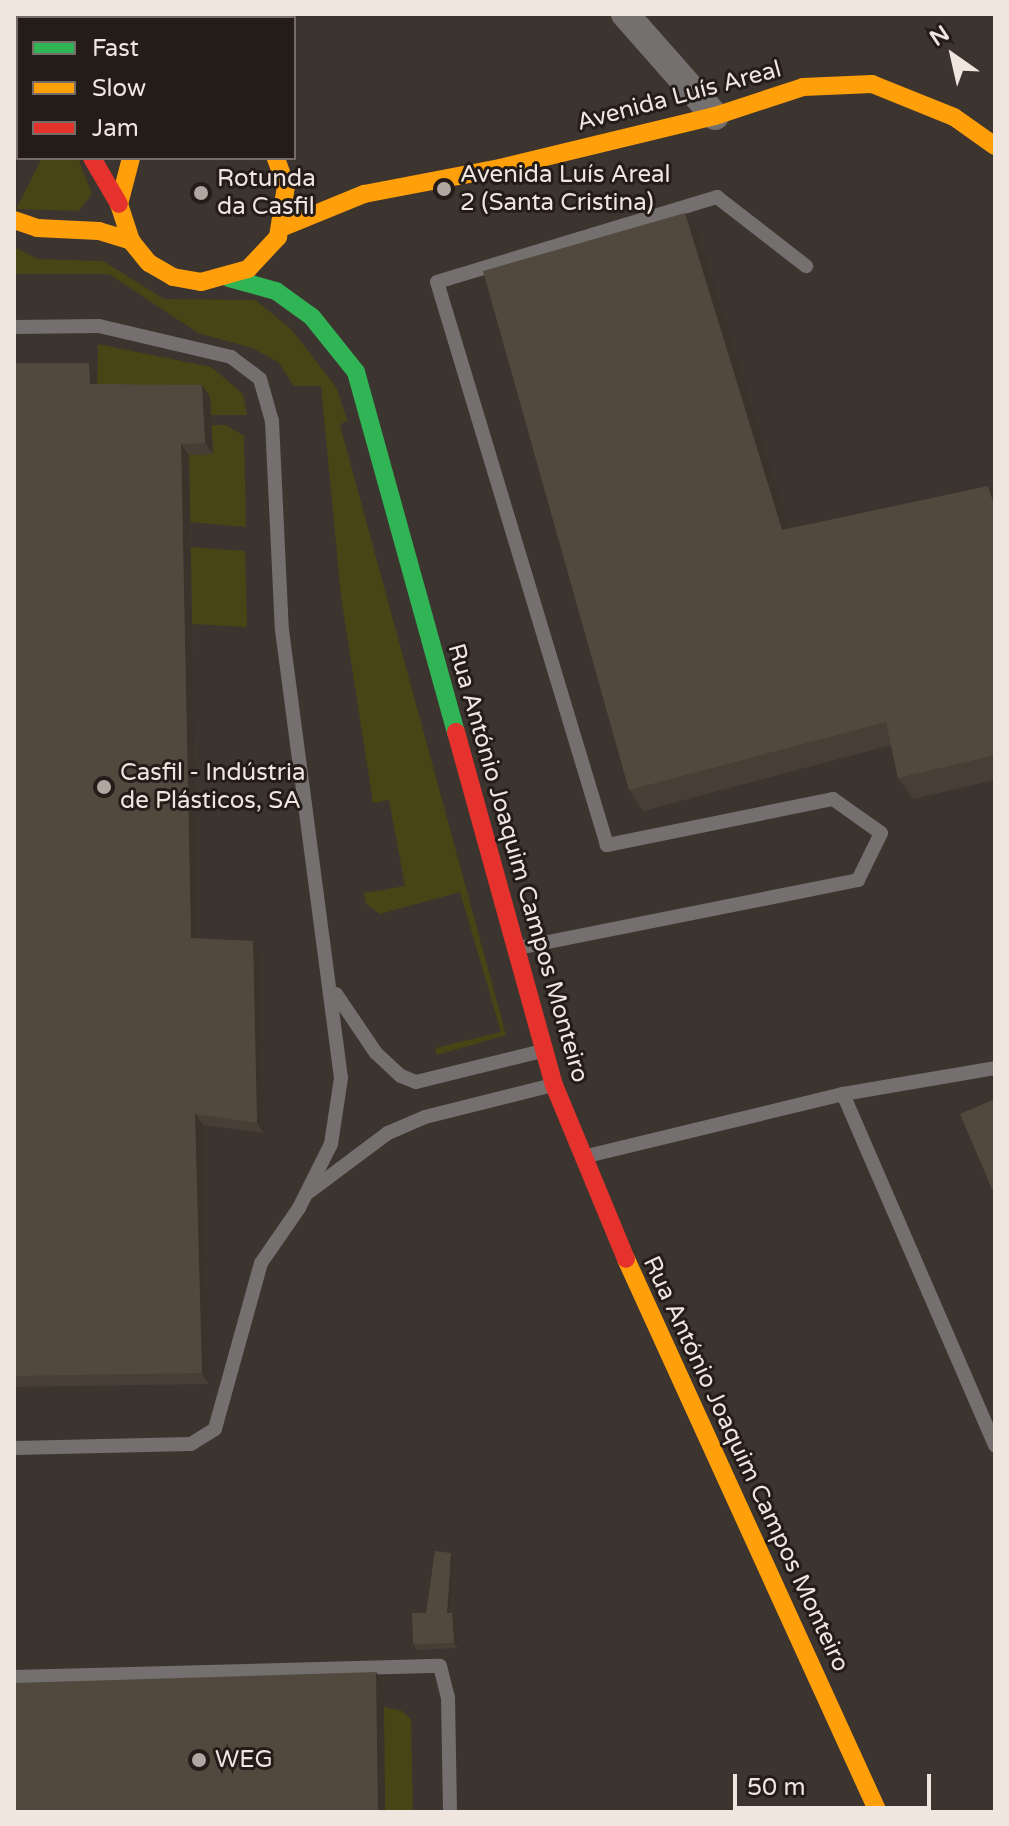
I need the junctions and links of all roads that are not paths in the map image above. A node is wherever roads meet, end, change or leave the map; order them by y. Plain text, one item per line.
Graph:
1 (625, 14) edge
2 (715, 116) junction
3 (995, 146) edge
4 (93, 160) edge
5 (130, 160) edge
6 (277, 160) edge
7 (287, 160) edge
8 (302, 171) dead end
9 (326, 189) dead end
10 (364, 194) junction
11 (119, 204) junction
12 (14, 220) edge
13 (280, 232) junction
14 (131, 241) junction
15 (806, 266) dead end
16 (229, 278) junction
17 (312, 317) junction
18 (14, 327) edge
19 (514, 948) junction
20 (332, 985) junction
21 (543, 1051) junction
22 (995, 1068) edge
23 (554, 1085) junction
24 (843, 1094) junction
25 (582, 1157) junction
26 (305, 1196) junction
27 (995, 1446) edge
28 (14, 1448) edge
29 (14, 1677) edge
30 (450, 1812) edge
31 (878, 1812) edge

1 - 2 street
2 - 3 street, Avenida Luís Areal
2 - 10 street, Avenida Luís Areal
4 - 11 street
5 - 11 street
6 - 13 street
7 - 8 street
9 - 10 street, Avenida Luís Areal
10 - 13 street, Avenida Luís Areal
11 - 14 street
12 - 14 street
13 - 16 street
13 - 17 street, Rua António Joaquim Campos Monteiro
14 - 16 street
15 - 19 lane
16 - 17 street, Rua António Joaquim Campos Monteiro
17 - 19 street, Rua António Joaquim Campos Monteiro
18 - 20 lane
19 - 21 street, Rua António Joaquim Campos Monteiro
20 - 21 lane
20 - 26 lane
21 - 23 street, Rua António Joaquim Campos Monteiro
22 - 24 lane
23 - 25 street, Rua António Joaquim Campos Monteiro
23 - 26 lane
24 - 25 lane
24 - 27 lane
25 - 31 street, Rua António Joaquim Campos Monteiro
26 - 28 lane
29 - 30 lane

